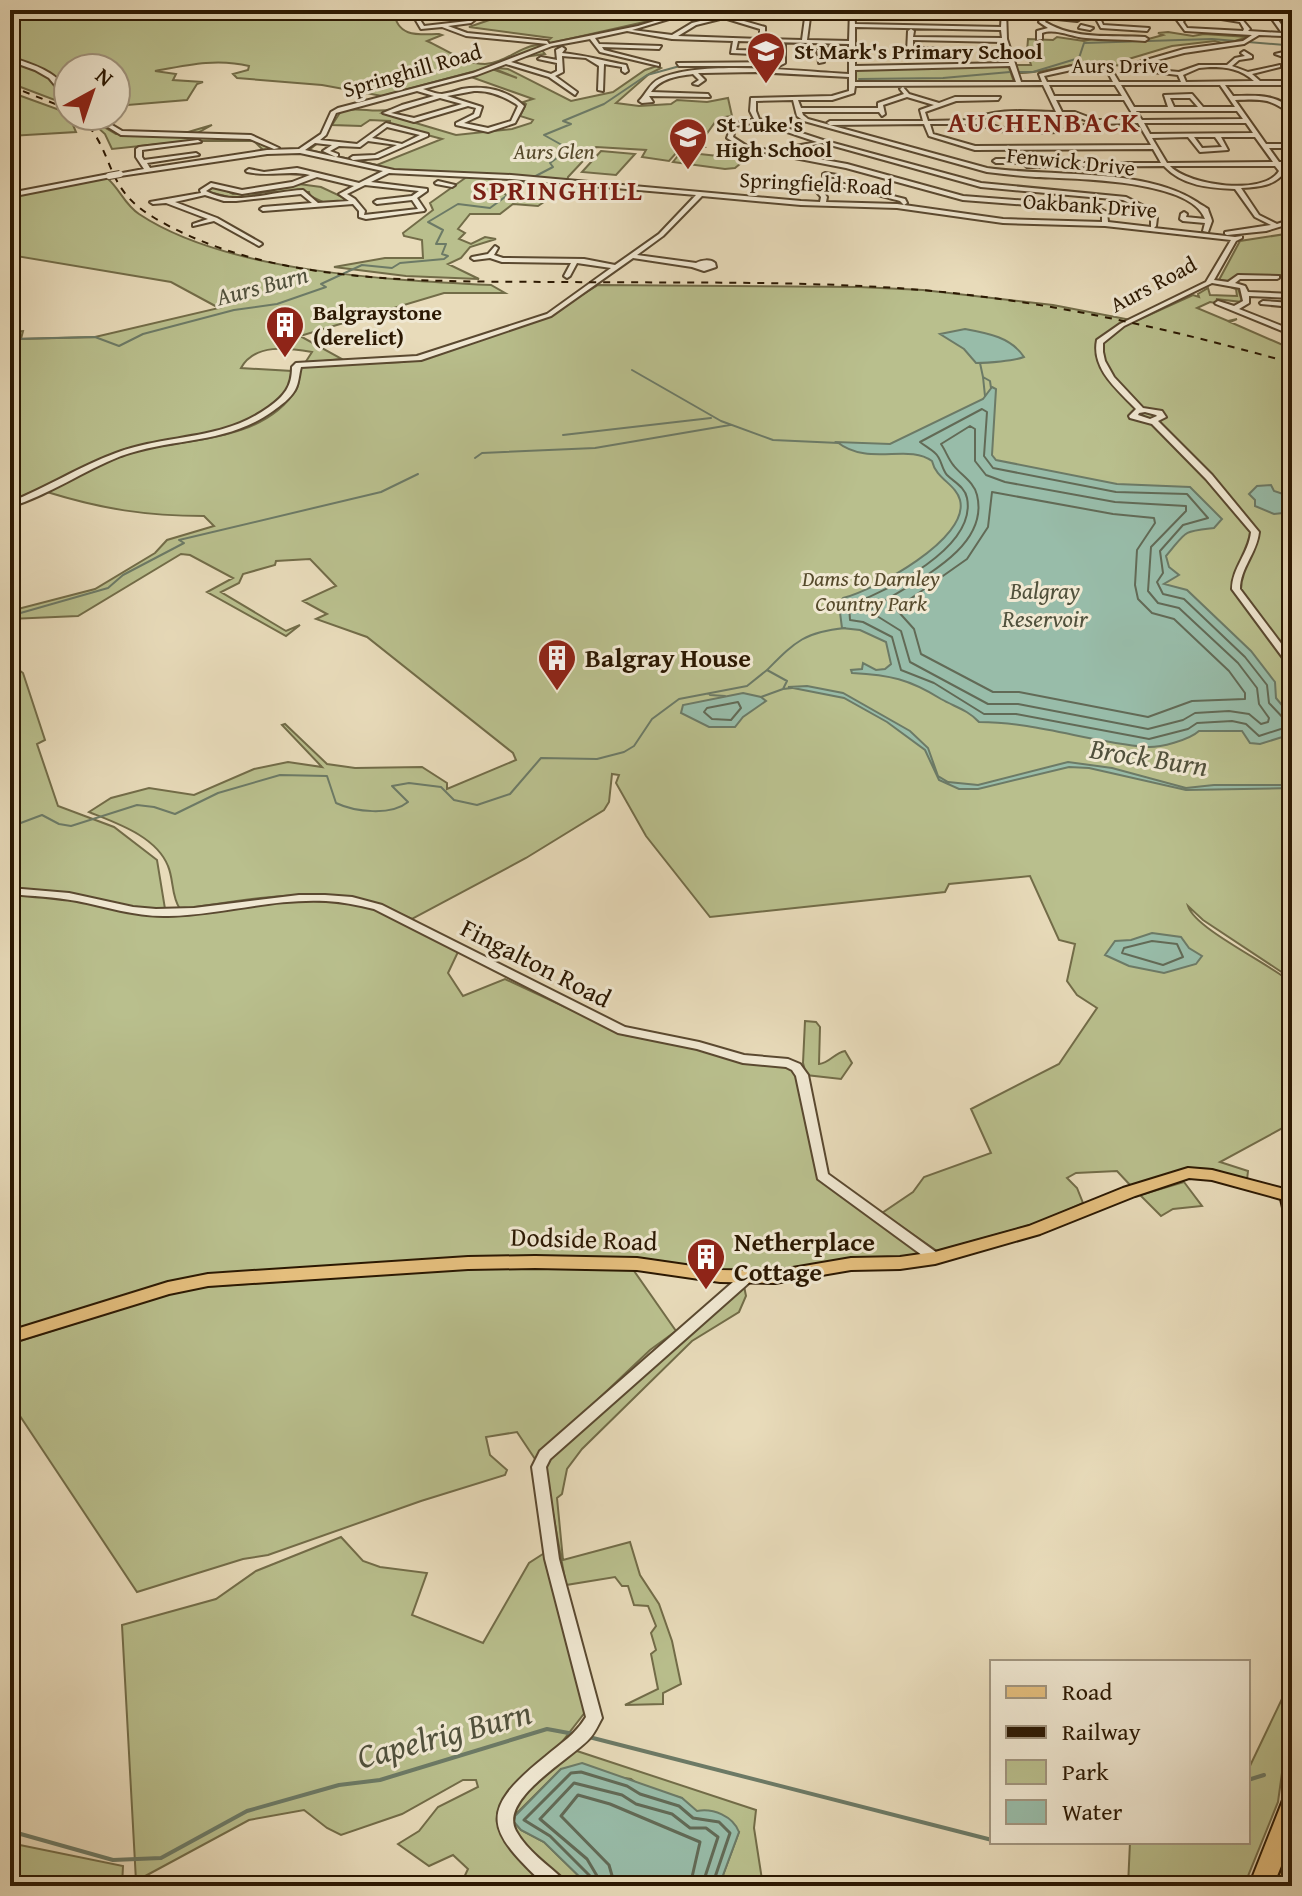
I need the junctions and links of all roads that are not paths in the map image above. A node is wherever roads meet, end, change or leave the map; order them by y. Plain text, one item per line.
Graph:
1 (436, 10) edge
2 (485, 10) edge
3 (697, 10) edge
4 (752, 10) edge
5 (809, 10) edge
6 (852, 10) edge
7 (964, 10) edge
8 (1004, 10) edge
9 (1048, 10) edge
10 (1105, 10) edge
11 (1268, 10) edge
12 (611, 11) edge
13 (725, 12) edge
14 (604, 13) edge
15 (926, 13) edge
16 (1060, 14) edge
17 (679, 16) junction
18 (778, 16) dead end
19 (806, 17) junction
20 (1097, 17) junction
21 (1155, 17) dead end
22 (1270, 17) junction
23 (1241, 21) dead end
24 (1180, 22) dead end
25 (1292, 22) edge
26 (1146, 23) junction
27 (1079, 24) junction
28 (666, 25) dead end
29 (854, 25) junction
30 (445, 27) junction
31 (911, 27) junction
32 (926, 27) junction
33 (687, 28) junction
34 (1052, 28) junction
35 (1090, 28) dead end
36 (1002, 29) junction
37 (625, 30) junction
38 (722, 30) dead end
39 (1245, 32) junction
40 (1071, 33) junction
41 (1257, 34) junction
42 (1030, 35) dead end
43 (1284, 35) junction
44 (591, 36) junction
45 (672, 37) junction
46 (911, 38) junction
47 (1145, 39) dead end
48 (720, 40) junction
49 (736, 40) junction
50 (1003, 40) junction
51 (762, 41) junction
52 (784, 41) junction
53 (804, 42) junction
54 (1292, 44) edge
55 (551, 45) junction
56 (596, 45) junction
57 (853, 46) junction
58 (654, 47) dead end
59 (569, 48) dead end
60 (911, 50) dead end
61 (602, 51) junction
62 (782, 53) junction
63 (1244, 53) dead end
64 (559, 54) junction
65 (587, 57) junction
66 (10, 59) edge
67 (541, 59) dead end
68 (505, 62) junction
69 (559, 62) junction
70 (599, 62) junction
71 (821, 62) dead end
72 (1144, 62) dead end
73 (684, 63) dead end
74 (657, 65) dead end
75 (1009, 65) junction
76 (1278, 66) dead end
77 (1227, 67) junction
78 (851, 68) junction
79 (670, 69) dead end
80 (625, 71) dead end
81 (1156, 72) dead end
82 (1249, 73) junction
83 (696, 74) junction
84 (1180, 74) junction
85 (680, 75) junction
86 (52, 76) edge
87 (551, 76) junction
88 (852, 80) junction
89 (460, 81) dead end
90 (701, 83) dead end
91 (1019, 83) junction
92 (1118, 83) junction
93 (1184, 83) junction
94 (1221, 83) junction
95 (1259, 83) junction
96 (1292, 83) edge
97 (902, 84) junction
98 (992, 84) junction
99 (1045, 84) junction
100 (479, 88) junction
101 (602, 88) dead end
102 (417, 89) junction
103 (575, 93) dead end
104 (703, 95) dead end
105 (907, 95) junction
106 (443, 97) junction
107 (795, 98) junction
108 (998, 98) junction
109 (1052, 98) junction
110 (1127, 98) junction
111 (1232, 98) junction
112 (467, 104) junction
113 (938, 104) junction
114 (1201, 108) junction
115 (1133, 109) junction
116 (1172, 109) junction
117 (1239, 109) junction
118 (798, 110) junction
119 (881, 110) junction
120 (1292, 113) edge
121 (1005, 114) junction
122 (1060, 114) junction
123 (757, 120) junction
124 (1248, 121) junction
125 (884, 122) junction
126 (927, 122) junction
127 (977, 122) junction
128 (1095, 122) junction
129 (1141, 122) junction
130 (815, 123) junction
131 (1040, 131) junction
132 (119, 132) edge
133 (1258, 135) junction
134 (1150, 136) junction
135 (1190, 136) junction
136 (1217, 136) junction
137 (367, 139) junction
138 (314, 141) junction
139 (824, 142) junction
140 (185, 143) junction
141 (337, 144) junction
142 (399, 144) junction
143 (1266, 146) junction
144 (1292, 146) edge
145 (1047, 147) junction
146 (1156, 147) junction
147 (280, 151) junction
148 (300, 151) junction
149 (771, 152) junction
150 (196, 155) junction
151 (245, 156) junction
152 (996, 161) dead end
153 (203, 162) junction
154 (254, 162) dead end
155 (1165, 164) junction
156 (1278, 164) junction
157 (1292, 164) edge
158 (1055, 165) junction
159 (387, 172) junction
160 (213, 173) dead end
161 (316, 175) junction
162 (834, 175) dead end
163 (445, 178) dead end
164 (438, 183) junction
165 (362, 184) junction
166 (826, 184) junction
167 (452, 185) dead end
168 (1237, 187) junction
169 (425, 190) junction
170 (1035, 190) junction
171 (203, 194) junction
172 (701, 194) junction
173 (10, 195) edge
174 (414, 198) junction
175 (168, 201) junction
176 (977, 201) junction
177 (153, 202) dead end
178 (354, 202) junction
179 (377, 202) dead end
180 (316, 204) junction
181 (823, 204) junction
182 (1036, 205) junction
183 (263, 209) dead end
184 (986, 212) junction
185 (1183, 218) dead end
186 (215, 219) junction
187 (1209, 221) junction
188 (1292, 221) edge
189 (1105, 223) junction
190 (195, 225) dead end
191 (1153, 226) junction
192 (1277, 226) junction
193 (1206, 231) junction
194 (1292, 231) edge
195 (1235, 239) junction
196 (259, 244) dead end
197 (631, 256) junction
198 (474, 258) dead end
199 (575, 261) junction
200 (706, 266) dead end
201 (616, 267) junction
202 (557, 271) dead end
203 (1277, 277) dead end
204 (1212, 284) junction
205 (1231, 284) junction
206 (1292, 296) edge
207 (1246, 298) junction
208 (1218, 303) dead end
209 (1292, 305) edge
210 (1235, 309) junction
211 (1292, 333) edge
212 (10, 505) edge
213 (1292, 664) edge
214 (10, 891) edge
215 (1292, 1152) edge
216 (1289, 1196) junction
217 (1292, 1217) edge
218 (935, 1258) junction
219 (746, 1278) junction
220 (10, 1337) edge
221 (1292, 1808) edge
222 (1292, 1875) edge
223 (558, 1886) edge
224 (1261, 1886) edge
225 (1288, 1886) edge

1 - 30 street
2 - 30 street
3 - 17 street, Springhill Road
4 - 13 street
5 - 19 street
6 - 29 street
7 - 15 street
8 - 36 street
9 - 16 street
10 - 20 street
11 - 22 street
12 - 14 street
12 - 17 street
13 - 33 street
13 - 51 street
15 - 32 street
16 - 27 street
16 - 34 street
17 - 37 street, Springhill Road
18 - 19 street
19 - 53 street
20 - 26 street
20 - 26 street
21 - 26 street
22 - 25 street
22 - 43 street
23 - 39 street
24 - 39 street
27 - 35 street
27 - 40 street
28 - 33 street
29 - 31 street
29 - 57 street
30 - 55 street
31 - 32 street
31 - 46 street
32 - 36 street
33 - 45 street
34 - 40 street
34 - 42 street
36 - 50 street
37 - 44 street, Springhill Road
37 - 45 street
38 - 48 street
39 - 41 street
40 - 47 street
41 - 43 street
41 - 72 street
43 - 54 street
44 - 55 street, Springhill Road
44 - 56 street
45 - 48 street
46 - 50 street
46 - 60 street
48 - 49 street
49 - 51 street
49 - 62 street
50 - 75 street
51 - 52 street
52 - 53 street
52 - 62 street
53 - 57 street
55 - 68 street, Springhill Road
56 - 58 street
56 - 61 street
57 - 71 street
57 - 78 street
59 - 64 street
61 - 65 street
61 - 74 street
62 - 73 street
63 - 77 street
64 - 65 street
64 - 69 street
65 - 70 street
66 - 86 street
67 - 69 street
68 - 87 street
68 - 102 street, Springhill Road
69 - 87 street
70 - 80 street
70 - 101 street
75 - 78 street
75 - 91 street
76 - 82 street
77 - 82 street
77 - 84 street
78 - 88 street
79 - 85 street
81 - 84 street
82 - 95 street
83 - 85 street
83 - 88 street
83 - 90 street
84 - 93 street
85 - 104 street
87 - 103 street
88 - 97 street, Aurs Drive
88 - 107 street
89 - 100 street
91 - 98 street, Aurs Drive
91 - 99 street, Aurs Drive
92 - 93 street, Aurs Drive
92 - 99 street, Aurs Drive
92 - 99 street
92 - 110 street
93 - 94 street, Aurs Drive
94 - 95 street, Aurs Drive
94 - 111 street
95 - 96 street, Aurs Drive
97 - 98 street, Aurs Drive
97 - 105 street
98 - 108 street
99 - 109 street
100 - 106 street
100 - 112 street
102 - 106 street
102 - 138 street, Springhill Road
105 - 113 street
105 - 119 street
106 - 112 street
106 - 112 street
107 - 118 street
107 - 123 street
108 - 113 street
108 - 121 street
109 - 110 street
109 - 122 street
110 - 115 street
111 - 117 street
111 - 120 street
113 - 126 street
114 - 116 street
114 - 116 street
114 - 117 street
115 - 116 street
115 - 129 street
117 - 124 street
118 - 119 street
118 - 130 street, Fenwick Drive
119 - 125 street
121 - 122 street
121 - 127 street
122 - 128 street
123 - 139 street
123 - 149 street
124 - 129 street
124 - 133 street
125 - 126 street
125 - 130 street
126 - 127 street
126 - 145 street
127 - 131 street
128 - 129 street
128 - 131 street
129 - 134 street
130 - 187 street, Fenwick Drive
131 - 145 street
132 - 147 street
133 - 136 street
133 - 143 street
134 - 135 street
134 - 146 street
135 - 136 street
135 - 136 street
137 - 141 street
137 - 142 street
137 - 142 street
138 - 141 street
138 - 148 street, Springhill Road
139 - 149 street
139 - 170 street
140 - 150 street
140 - 150 street
140 - 151 street
141 - 142 street
143 - 144 street
143 - 156 street
145 - 146 street
145 - 158 street
146 - 155 street
147 - 148 street
147 - 151 street
148 - 159 street, Springfield Road
149 - 176 street
150 - 153 street
151 - 153 street
152 - 158 street
153 - 160 street
153 - 173 street, bridge
154 - 161 street
155 - 156 street
155 - 158 street
155 - 168 street
156 - 157 street
156 - 168 street
159 - 165 street
159 - 172 street, Springfield Road
161 - 165 street
161 - 171 street
162 - 166 street
163 - 164 street
164 - 167 street
164 - 169 street
165 - 169 street
165 - 178 street
166 - 181 street
166 - 184 street
168 - 192 street
169 - 174 street
170 - 182 street
170 - 191 street
171 - 175 street
171 - 180 street
172 - 181 street, Springfield Road
172 - 197 street
174 - 178 street
174 - 179 street
175 - 177 street
175 - 186 street
176 - 182 street
176 - 184 street, Oakbank Drive
178 - 180 street
180 - 183 street
181 - 189 street, Springfield Road
182 - 189 street
184 - 189 street, Oakbank Drive
185 - 187 street
186 - 190 street
186 - 196 street
187 - 193 street
188 - 192 street, Oakbank Drive
189 - 191 street, Oakbank Drive
189 - 195 street, Springfield Road
191 - 193 street, Oakbank Drive
192 - 193 street, Oakbank Drive
194 - 195 street
195 - 204 street, Aurs Road
197 - 200 street
197 - 201 street
198 - 199 street
199 - 201 street
199 - 202 street
201 - 212 street
203 - 205 street
204 - 205 street
204 - 213 street, Aurs Road
205 - 207 street
206 - 207 street
207 - 209 street
207 - 210 street
208 - 210 street
210 - 211 street
214 - 218 street, Fingalton Road
215 - 216 street
216 - 217 main road
216 - 218 main road, Dodside Road
218 - 219 main road, Dodside Road
219 - 220 main road, Dodside Road
219 - 223 street
221 - 224 highway
222 - 225 highway

